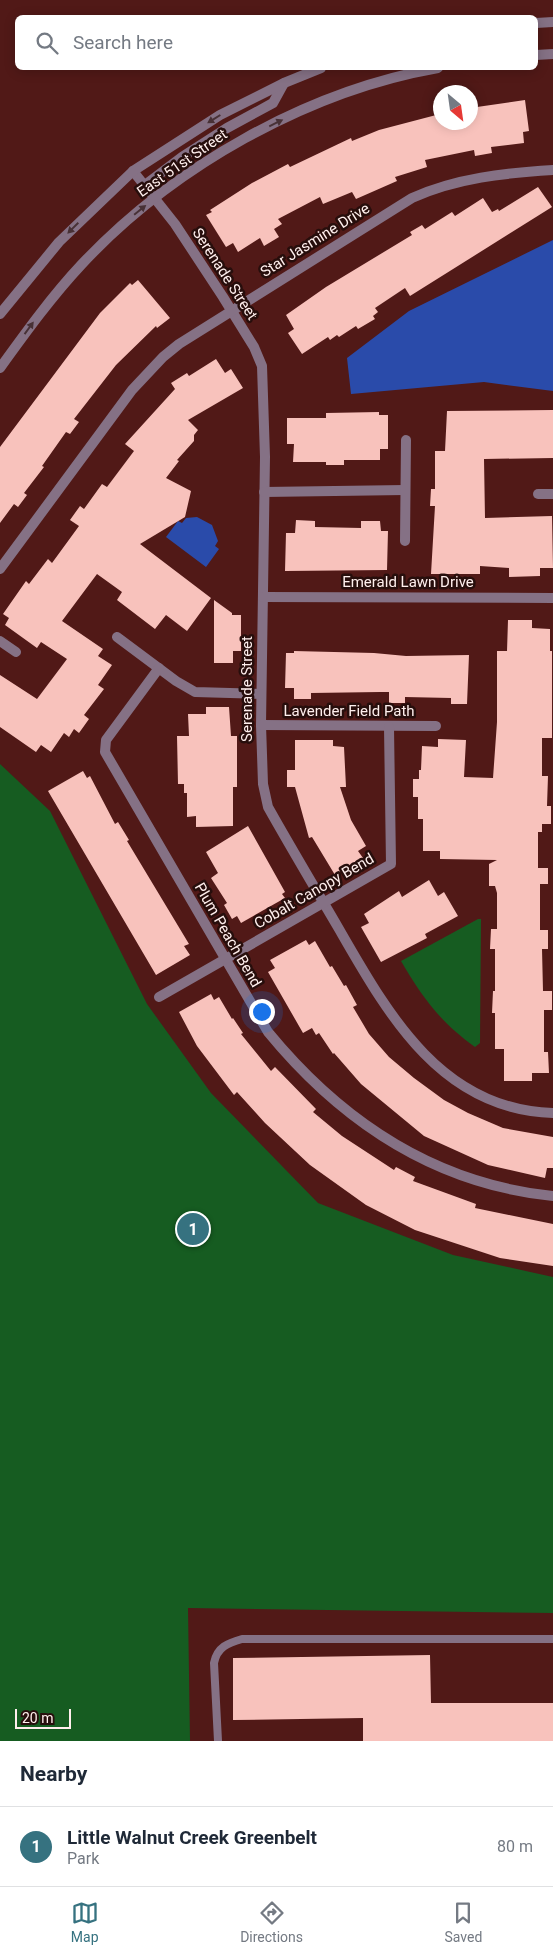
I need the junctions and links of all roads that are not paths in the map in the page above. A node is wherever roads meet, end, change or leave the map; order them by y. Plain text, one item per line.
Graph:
1 (553, 22) edge
2 (538, 23) edge
3 (553, 54) edge
4 (538, 55) edge
5 (317, 70) edge
6 (430, 70) edge
7 (284, 83) junction
8 (553, 170) edge
9 (133, 171) junction
10 (145, 185) junction
11 (156, 198) junction
12 (232, 310) junction
13 (0, 314) edge
14 (0, 368) edge
15 (406, 440) dead end
16 (405, 490) junction
17 (264, 492) junction
18 (538, 494) dead end
19 (553, 494) edge
20 (405, 541) dead end
21 (0, 569) edge
22 (263, 597) junction
23 (553, 598) edge
24 (117, 637) dead end
25 (0, 641) edge
26 (16, 652) dead end
27 (159, 668) junction
28 (262, 694) junction
29 (261, 725) junction
30 (436, 726) dead end
31 (389, 727) junction
32 (324, 904) junction
33 (224, 959) junction
34 (159, 997) dead end
35 (553, 1113) edge
36 (553, 1196) edge
37 (553, 1639) edge
38 (218, 1741) edge

1 - 2 street
3 - 4 street
5 - 7 street, East 51st Street
11 -> 6 street, East 51st Street
7 -> 9 street, East 51st Street
7 - 10 street
8 - 12 street, Star Jasmine Drive
9 - 10 street, Serenade Street
9 -> 13 street, East 51st Street
10 - 11 street, Serenade Street
11 - 12 street, Serenade Street
14 -> 11 street, East 51st Street
12 - 17 street, Serenade Street
12 - 21 street, Star Jasmine Drive
15 - 16 street
16 - 17 street
16 - 20 street
17 - 22 street, Serenade Street
18 - 19 street
22 - 23 street, Emerald Lawn Drive
22 - 28 street, Serenade Street
24 - 27 street
25 - 26 street
27 - 28 street
27 - 33 street, Plum Peach Bend
28 - 29 street, Serenade Street
29 - 31 street, Lavender Field Path
29 - 32 street, Serenade Street
30 - 31 street, Lavender Field Path
31 - 32 street, Cobalt Canopy Bend
32 - 33 street, Cobalt Canopy Bend
32 - 35 street, Serenade Street
33 - 34 street, Cobalt Canopy Bend
33 - 36 street, Plum Peach Bend
37 - 38 lane

